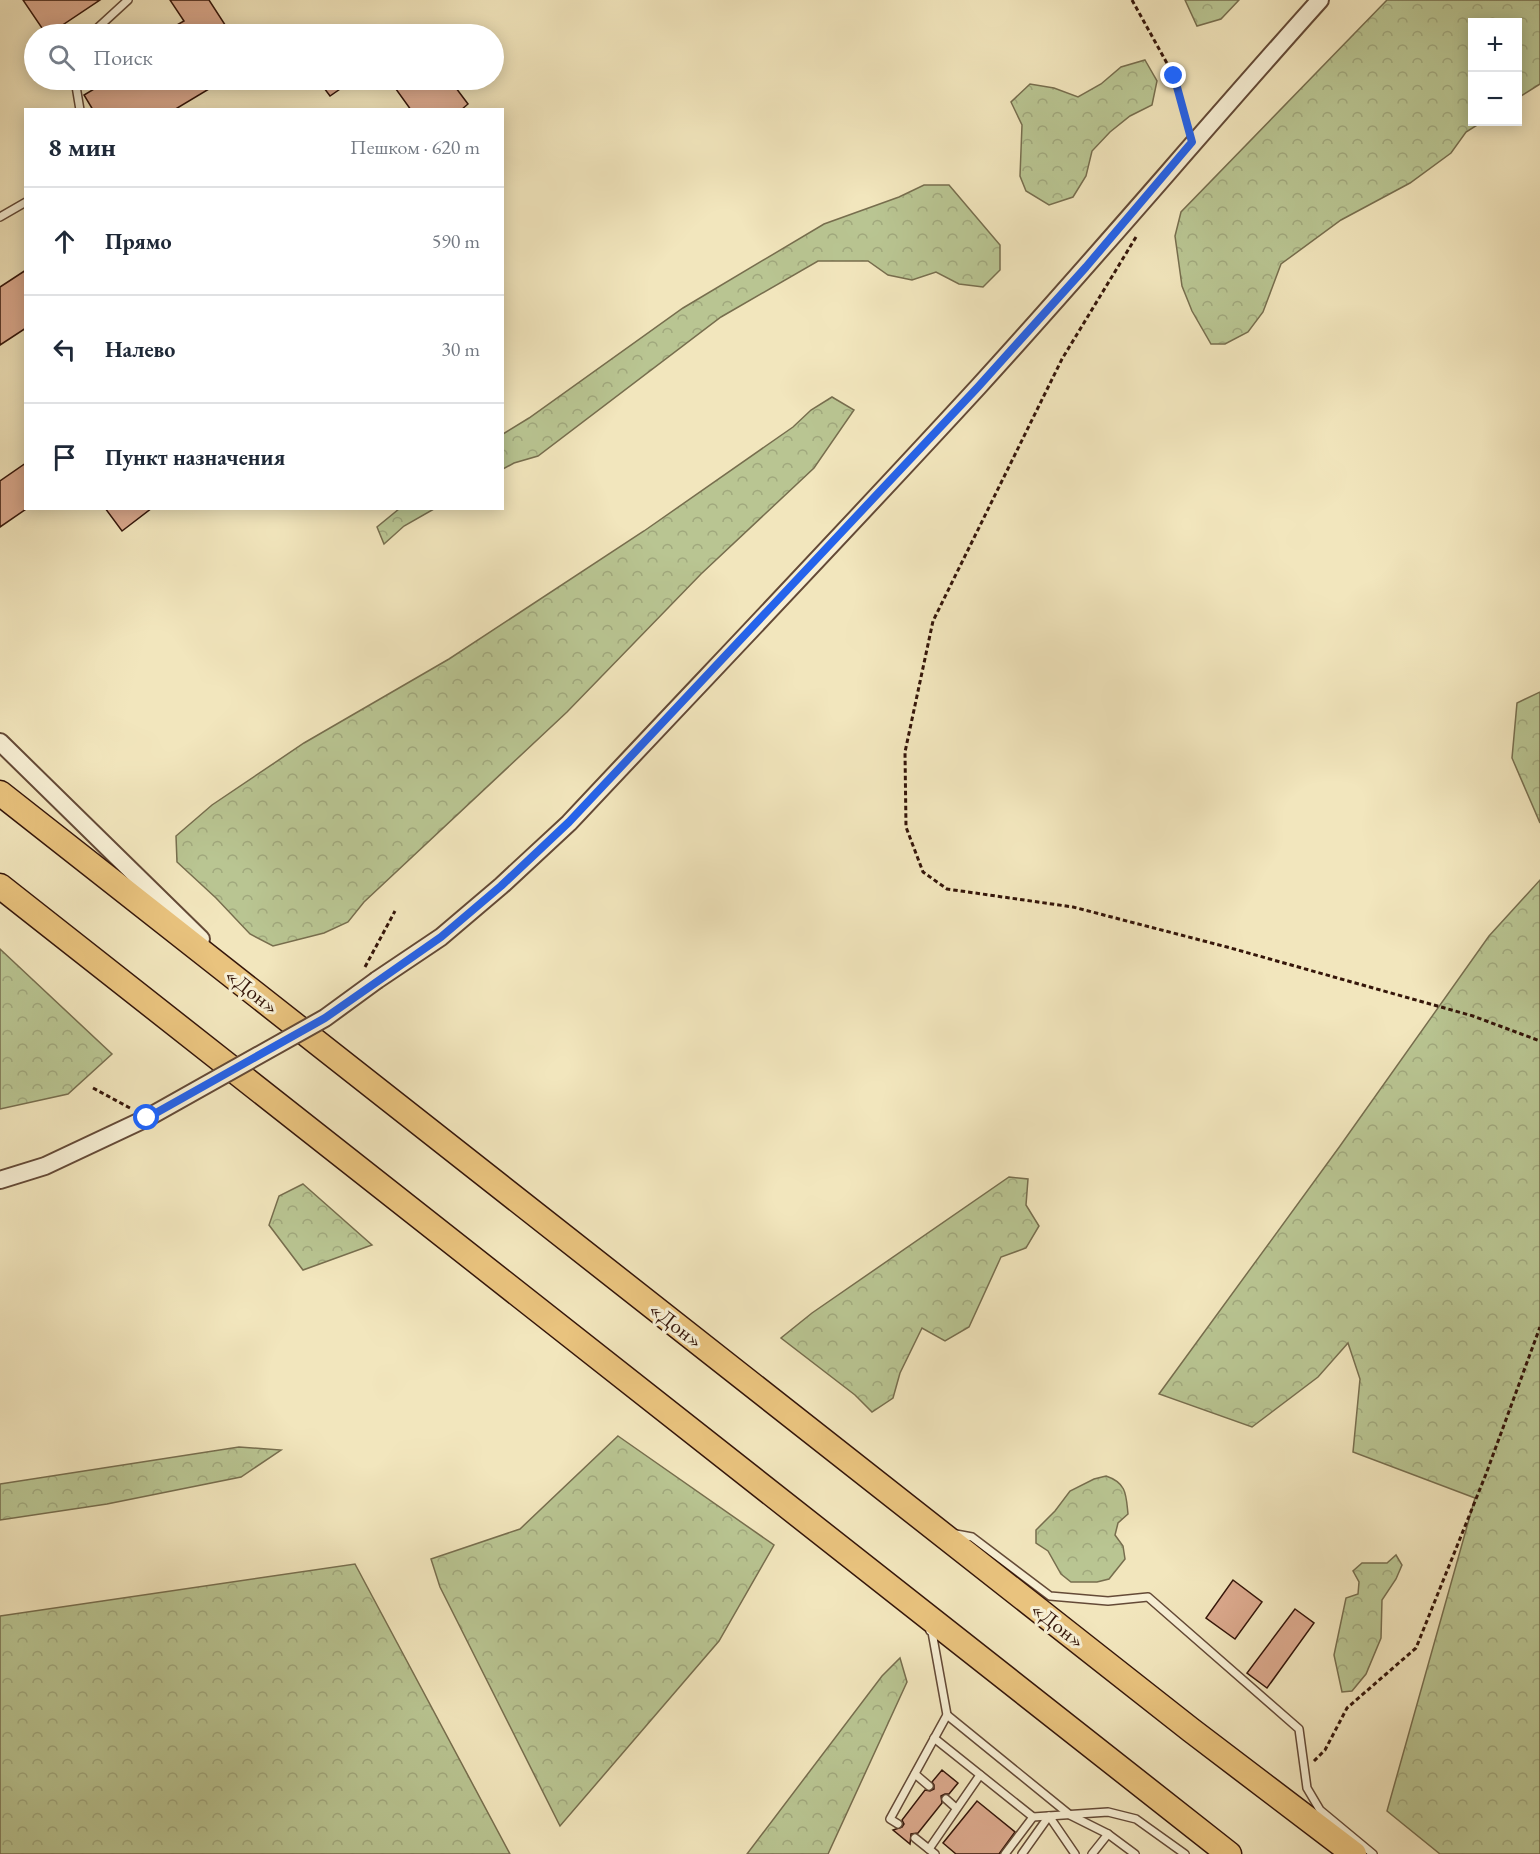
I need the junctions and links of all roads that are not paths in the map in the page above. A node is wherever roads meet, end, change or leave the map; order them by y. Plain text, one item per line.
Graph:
1 (128, 0) edge
2 (1320, 0) edge
3 (102, 24) edge
4 (77, 90) edge
5 (80, 108) edge
6 (24, 203) edge
7 (0, 217) edge
8 (0, 742) edge
9 (0, 793) edge
10 (0, 886) edge
11 (264, 1001) junction
12 (0, 1180) edge
13 (816, 1527) junction
14 (936, 1529) junction
15 (849, 1565) dead end
16 (923, 1625) dead end
17 (947, 1714) junction
18 (934, 1738) junction
19 (915, 1774) junction
20 (980, 1774) junction
21 (929, 1786) dead end
22 (946, 1799) dead end
23 (956, 1808) junction
24 (1070, 1815) junction
25 (1049, 1816) junction
26 (1033, 1817) junction
27 (898, 1824) dead end
28 (1108, 1834) junction
29 (915, 1838) dead end
30 (932, 1851) edge
31 (1005, 1854) edge
32 (1022, 1854) edge
33 (1075, 1854) edge
34 (1092, 1854) edge
35 (1135, 1854) edge
36 (1185, 1854) edge
37 (1229, 1854) edge
38 (1354, 1854) edge
39 (1373, 1854) edge

1 - 3 lane
2 - 12 street, bridge
4 - 5 lane
6 - 7 lane
8 - 11 street
9 - 11 highway, «Дон»
10 - 13 highway
11 - 14 highway, «Дон»
13 - 15 lane
13 - 37 highway
14 - 38 highway, «Дон»
14 - 39 lane
16 - 17 lane
17 - 18 lane
17 - 24 lane
18 - 19 lane
18 - 20 lane
19 - 21 lane
19 - 27 lane
20 - 23 lane
20 - 26 lane
22 - 23 lane
23 - 30 lane
24 - 25 lane
24 - 28 lane
24 - 36 lane
25 - 26 lane
25 - 32 lane
25 - 33 lane
26 - 31 lane
28 - 34 lane
28 - 35 lane
29 - 30 lane

